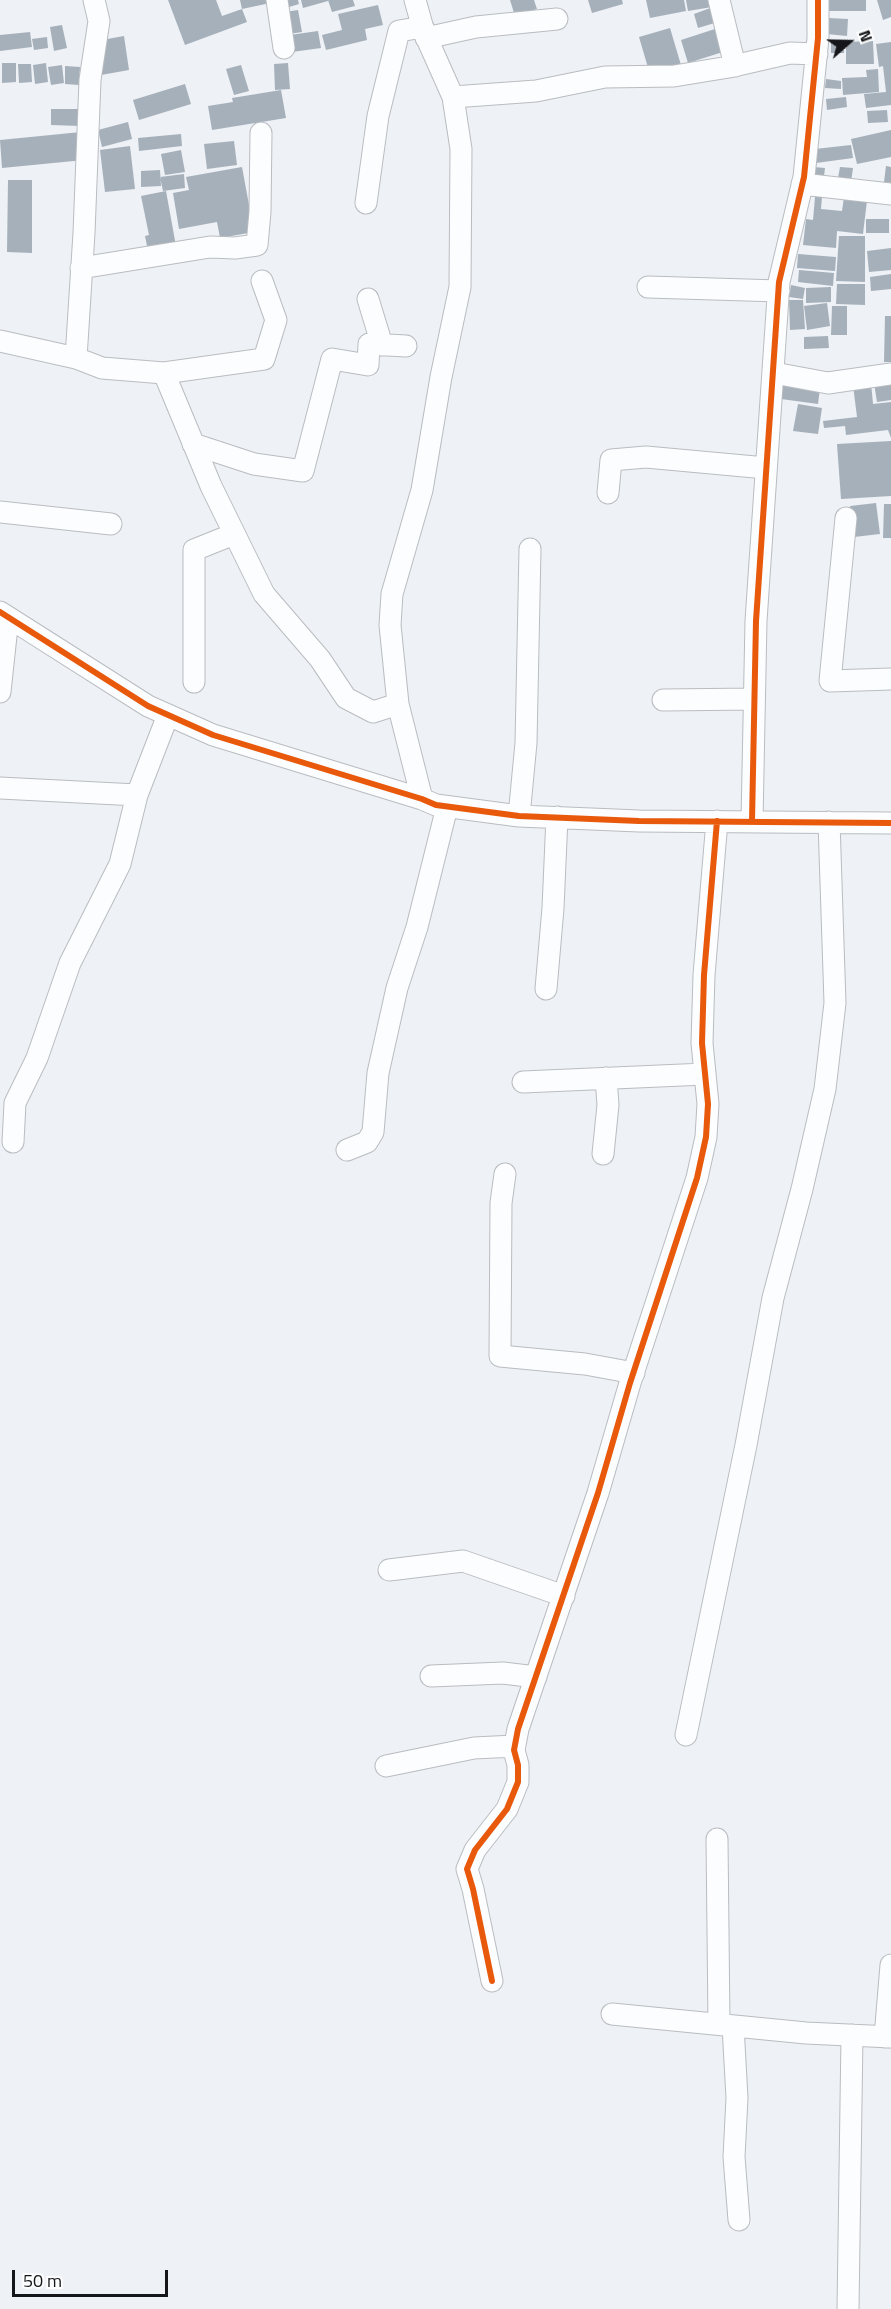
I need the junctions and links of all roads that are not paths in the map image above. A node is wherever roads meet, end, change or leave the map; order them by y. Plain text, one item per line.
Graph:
1 (94, 0) edge
2 (277, 0) edge
3 (416, 0) edge
4 (719, 0) edge
5 (818, 0) edge
6 (557, 19) dead end
7 (425, 33) junction
8 (284, 48) dead end
9 (817, 54) junction
10 (735, 66) junction
11 (453, 97) junction
12 (261, 133) dead end
13 (802, 184) junction
14 (891, 194) edge
15 (366, 203) dead end
16 (81, 268) junction
17 (262, 281) dead end
18 (648, 287) dead end
19 (779, 291) junction
20 (368, 299) dead end
21 (0, 341) edge
22 (382, 345) junction
23 (406, 346) dead end
24 (76, 358) junction
25 (774, 373) junction
26 (164, 374) junction
27 (891, 374) edge
28 (194, 444) junction
29 (766, 468) junction
30 (608, 493) dead end
31 (0, 512) edge
32 (846, 518) dead end
33 (111, 524) dead end
34 (234, 534) junction
35 (530, 549) dead end
36 (4, 614) edge
37 (891, 679) edge
38 (194, 682) dead end
39 (0, 692) edge
40 (754, 699) junction
41 (663, 700) dead end
42 (398, 704) junction
43 (168, 715) junction
44 (0, 788) edge
45 (137, 795) junction
46 (422, 799) junction
47 (447, 807) junction
48 (519, 816) junction
49 (557, 818) junction
50 (717, 821) junction
51 (752, 821) junction
52 (830, 822) junction
53 (891, 823) edge
54 (546, 989) dead end
55 (705, 1074) junction
56 (606, 1078) junction
57 (523, 1082) dead end
58 (0, 1088) edge
59 (15, 1103) junction
60 (13, 1142) dead end
61 (347, 1150) dead end
62 (603, 1154) dead end
63 (505, 1174) dead end
64 (634, 1373) junction
65 (389, 1570) dead end
66 (564, 1596) junction
67 (431, 1676) dead end
68 (536, 1677) junction
69 (686, 1735) dead end
70 (514, 1746) junction
71 (386, 1766) dead end
72 (717, 1839) dead end
73 (891, 1965) edge
74 (492, 1981) dead end
75 (612, 2014) dead end
76 (726, 2025) junction
77 (852, 2035) junction
78 (888, 2037) edge
79 (739, 2220) dead end
80 (848, 2309) edge

1 - 16 street
2 - 8 street
3 - 7 street
4 - 10 street
5 - 9 street
6 - 7 street
7 - 11 street
7 - 15 street
9 - 10 street
9 - 13 street
10 - 11 street
11 - 42 street
12 - 16 street
13 - 14 street
13 - 19 street
16 - 24 street
17 - 26 street
18 - 19 street
19 - 25 street
20 - 22 street
21 - 24 street
22 - 23 street
22 - 28 street
24 - 26 street
25 - 27 street
25 - 29 street
26 - 28 street
28 - 34 street
29 - 30 street
29 - 40 street
31 - 33 street
32 - 37 street
34 - 38 street
34 - 42 street
35 - 48 street
36 - 39 street
36 - 43 street
40 - 41 street
40 - 51 street
42 - 46 street
43 - 45 street
43 - 46 street
44 - 45 street
45 - 59 street
46 - 47 street
47 - 48 street
47 - 61 street
48 - 49 street
49 - 50 street
49 - 54 street
50 - 51 street
50 - 55 street
51 - 52 street
52 - 53 street
52 - 69 street
55 - 56 street
55 - 64 street
56 - 57 street
56 - 62 street
58 - 59 street
59 - 60 street
63 - 64 street
64 - 66 street
65 - 66 street
66 - 68 street
67 - 68 street
68 - 70 street
70 - 71 street
70 - 74 street
72 - 76 street
73 - 78 street
75 - 76 street
76 - 77 street
76 - 79 street
77 - 78 street
77 - 80 street

